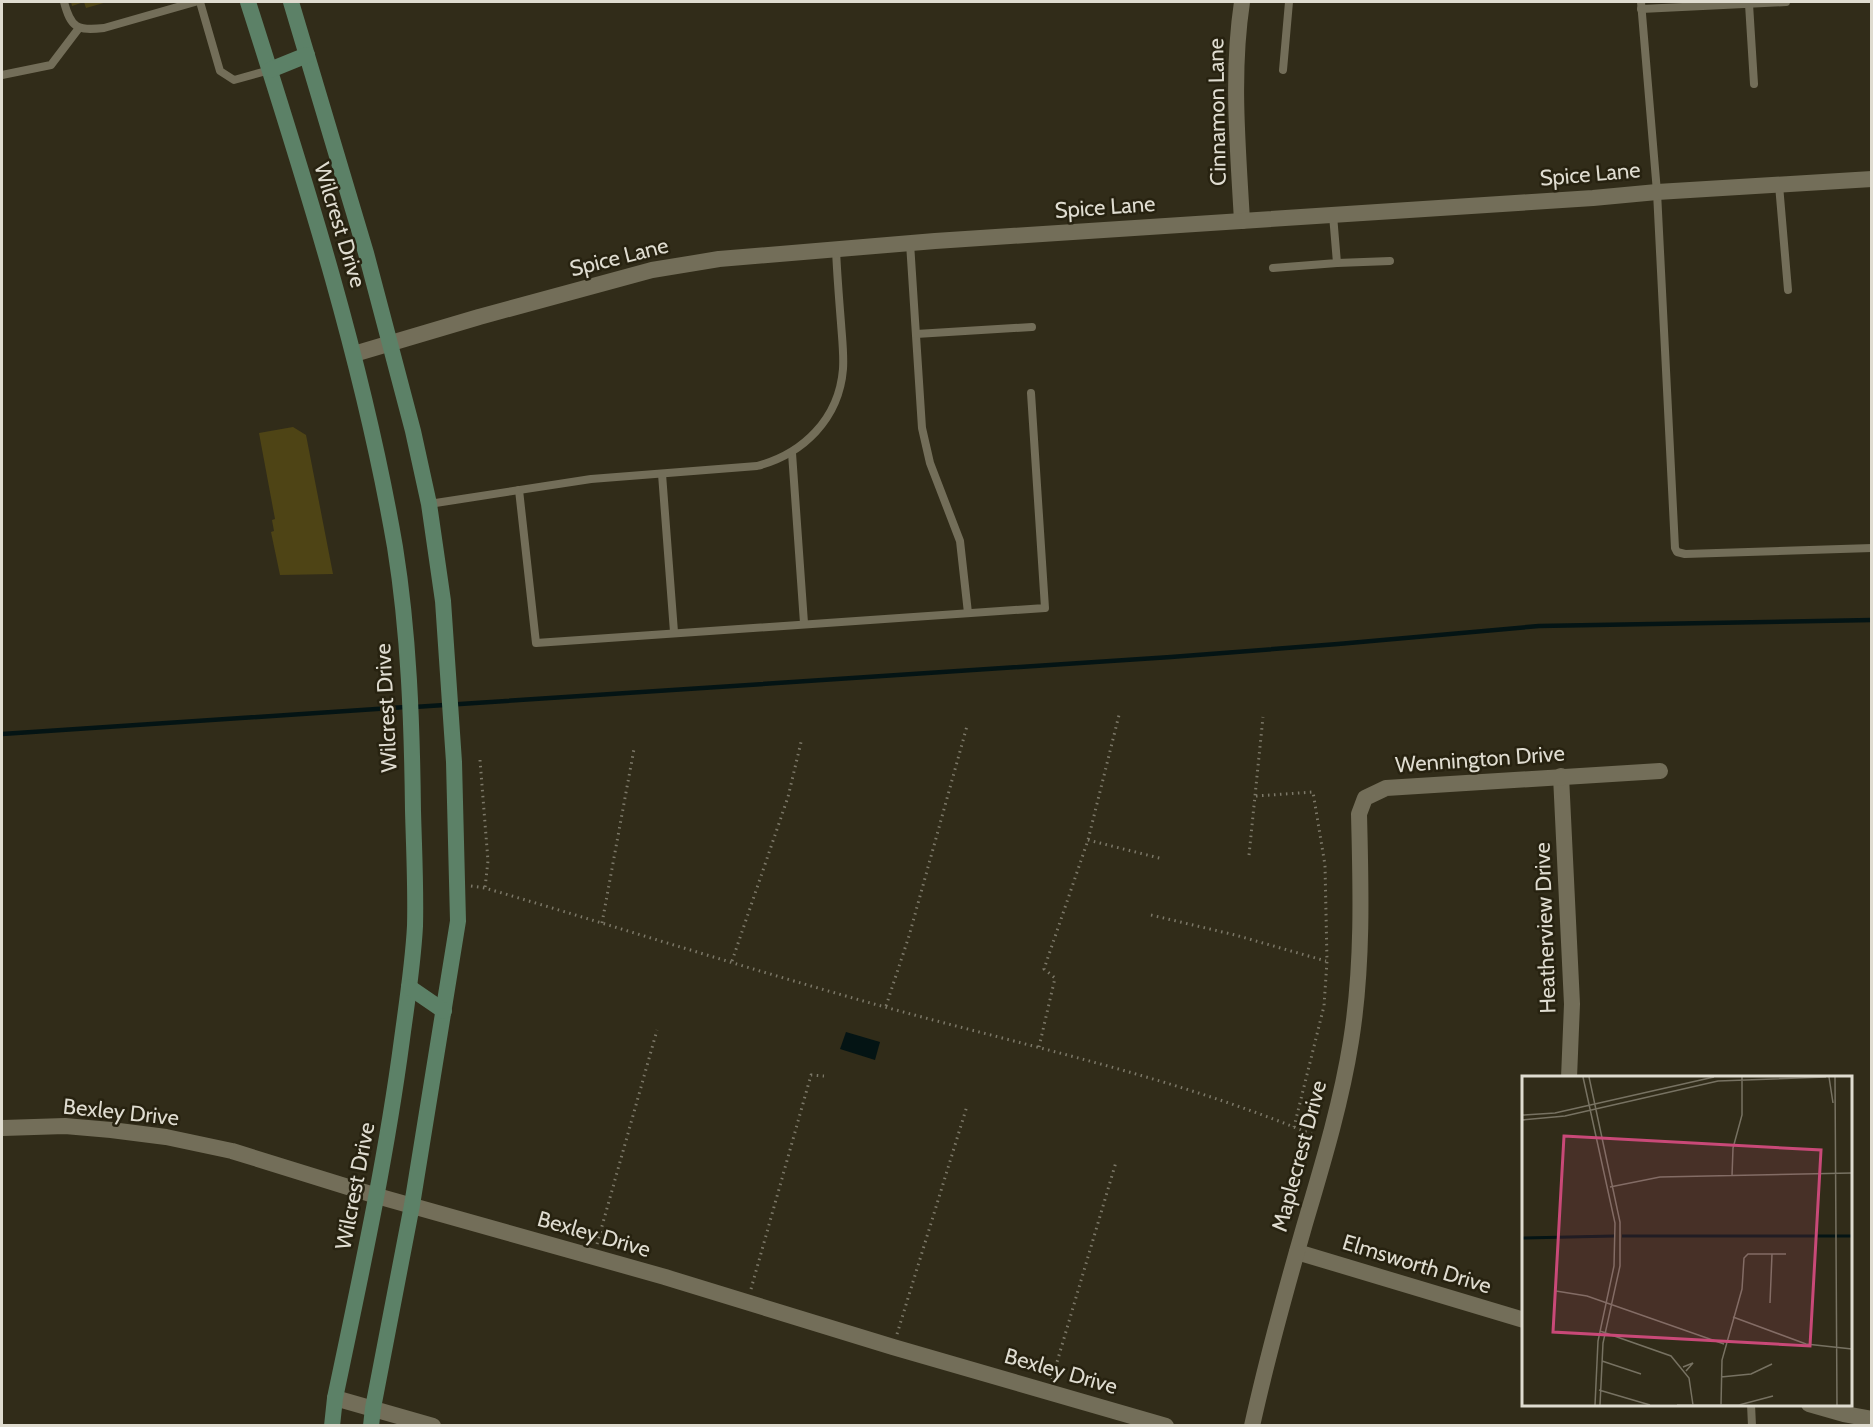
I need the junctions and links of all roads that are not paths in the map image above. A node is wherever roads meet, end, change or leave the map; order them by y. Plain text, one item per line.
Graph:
1 (64, 2) edge
2 (195, 2) edge
3 (200, 2) edge
4 (248, 2) edge
5 (291, 2) edge
6 (1242, 2) edge
7 (1289, 2) edge
8 (1786, 2) edge
9 (1749, 4) junction
10 (1641, 5) edge
11 (79, 28) junction
12 (307, 55) junction
13 (270, 70) junction
14 (1283, 70) dead end
15 (2, 75) edge
16 (1754, 84) dead end
17 (1872, 179) edge
18 (1779, 185) junction
19 (1657, 192) junction
20 (1333, 215) junction
21 (1242, 221) junction
22 (910, 243) junction
23 (836, 249) junction
24 (1390, 261) dead end
25 (1337, 263) junction
26 (1273, 268) dead end
27 (1788, 290) dead end
28 (1032, 327) dead end
29 (916, 334) junction
30 (391, 343) junction
31 (354, 354) junction
32 (1031, 393) dead end
33 (792, 453) junction
34 (662, 474) junction
35 (519, 490) junction
36 (429, 504) junction
37 (1872, 548) edge
38 (968, 613) junction
39 (804, 623) junction
40 (674, 632) junction
41 (1660, 771) dead end
42 (1561, 776) junction
43 (1361, 893) joint
44 (409, 987) junction
45 (444, 1011) junction
46 (1569, 1076) edge
47 (3, 1128) dead end
48 (377, 1196) junction
49 (412, 1205) junction
50 (1297, 1252) junction
51 (1522, 1319) edge
52 (335, 1398) junction
53 (1751, 1406) edge
54 (1816, 1406) edge
55 (373, 1408) junction
56 (1872, 1419) edge
57 (332, 1425) edge
58 (371, 1425) edge
59 (433, 1425) edge
60 (1166, 1425) edge
61 (1252, 1425) edge
62 (1752, 1425) edge

1 - 11 lane
2 - 11 lane
3 - 13 lane
4 - 13 main road, Wilcrest Drive
5 - 12 main road, Wilcrest Drive
6 - 21 street, Cinnamon Lane
7 - 14 lane
8 - 9 lane
9 - 10 lane
9 - 16 lane
10 - 19 lane
11 - 15 lane
12 - 13 main road
12 - 30 main road, Wilcrest Drive
13 - 31 main road, Wilcrest Drive
17 - 18 street, Spice Lane
18 - 19 street, Spice Lane
18 - 27 lane
19 - 20 street, Spice Lane
19 - 37 lane
20 - 21 street, Spice Lane
20 - 25 lane
21 - 22 street, Spice Lane
22 - 23 street, Spice Lane
22 - 29 lane
23 - 30 street, Spice Lane
23 - 33 lane
24 - 25 lane
25 - 26 lane
28 - 29 lane
29 - 38 lane
30 - 31 street, Spice Lane
30 - 36 main road, Wilcrest Drive
31 - 44 main road, Wilcrest Drive
32 - 38 lane
33 - 34 lane
33 - 39 lane
34 - 35 lane
34 - 40 lane
35 - 36 lane
35 - 40 lane
36 - 45 main road, Wilcrest Drive
38 - 39 lane
39 - 40 lane
41 - 42 street, Wennington Drive
42 - 43 street, Wennington Drive
42 - 46 street, Heatherview Drive
43 - 50 street, Maplecrest Drive
44 - 45 main road
44 - 48 main road, Wilcrest Drive
45 - 49 main road, Wilcrest Drive
47 - 48 street, Bexley Drive
48 - 49 street, Bexley Drive
48 - 52 main road, Wilcrest Drive
49 - 55 main road, Wilcrest Drive
49 - 60 street, Bexley Drive
50 - 51 street, Elmsworth Drive
50 - 61 street, Maplecrest Drive
52 - 55 street
52 - 57 main road, Wilcrest Drive
53 - 62 lane
54 - 56 street
55 - 58 main road, Wilcrest Drive
55 - 59 street

